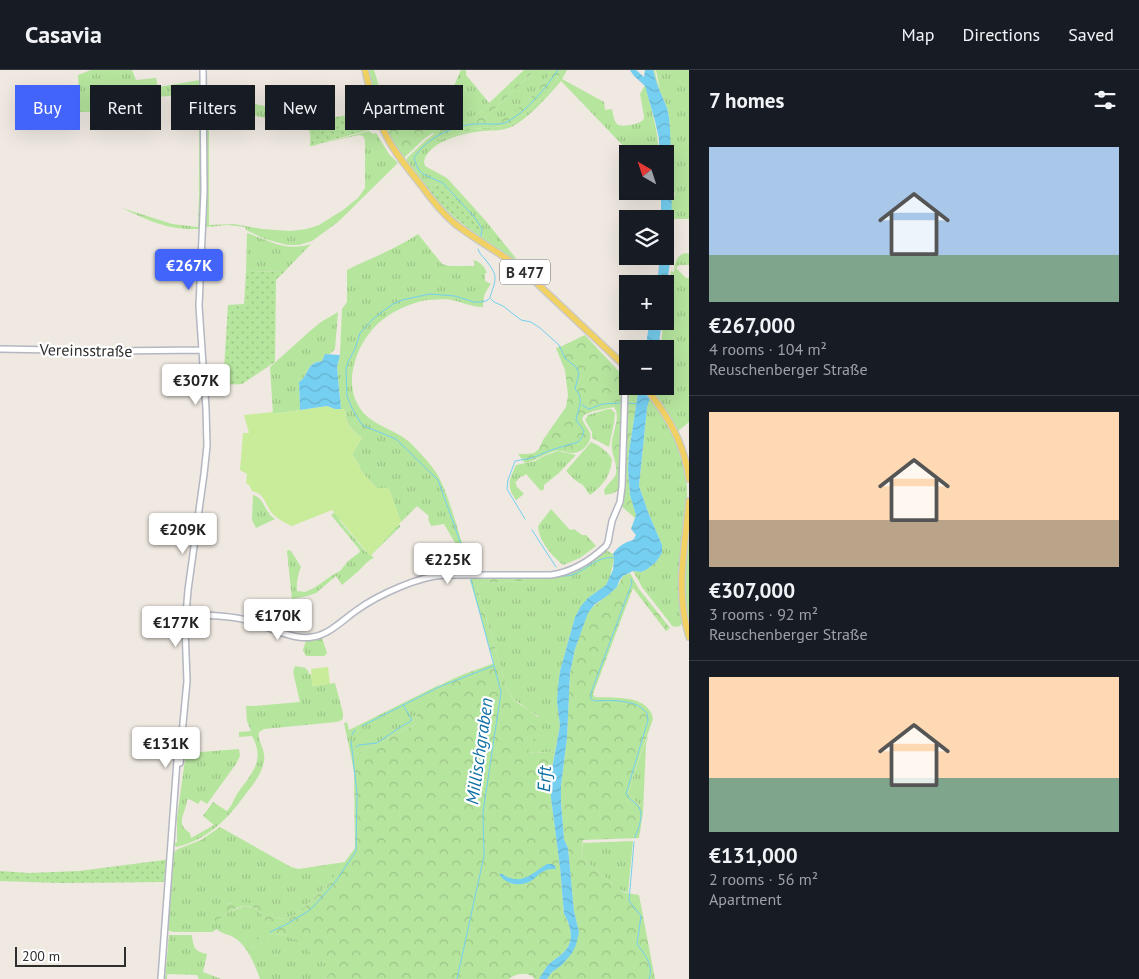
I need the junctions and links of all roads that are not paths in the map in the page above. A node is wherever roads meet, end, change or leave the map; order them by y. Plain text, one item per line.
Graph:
1 (203, 70) edge
2 (365, 70) edge
3 (0, 349) edge
4 (202, 350) junction
5 (619, 361) edge
6 (625, 395) edge
7 (651, 395) edge
8 (689, 479) edge
9 (689, 502) edge
10 (186, 614) junction
11 (689, 637) edge
12 (182, 734) junction
13 (180, 747) junction
14 (161, 979) edge

1 - 4 main road
2 - 5 main road, B 477
3 - 4 main road, Vereinsstraße
4 - 10 main road
6 - 10 main road
7 - 8 main road
9 - 11 main road
10 - 12 main road
12 - 13 main road
12 - 13 main road
13 - 14 main road

